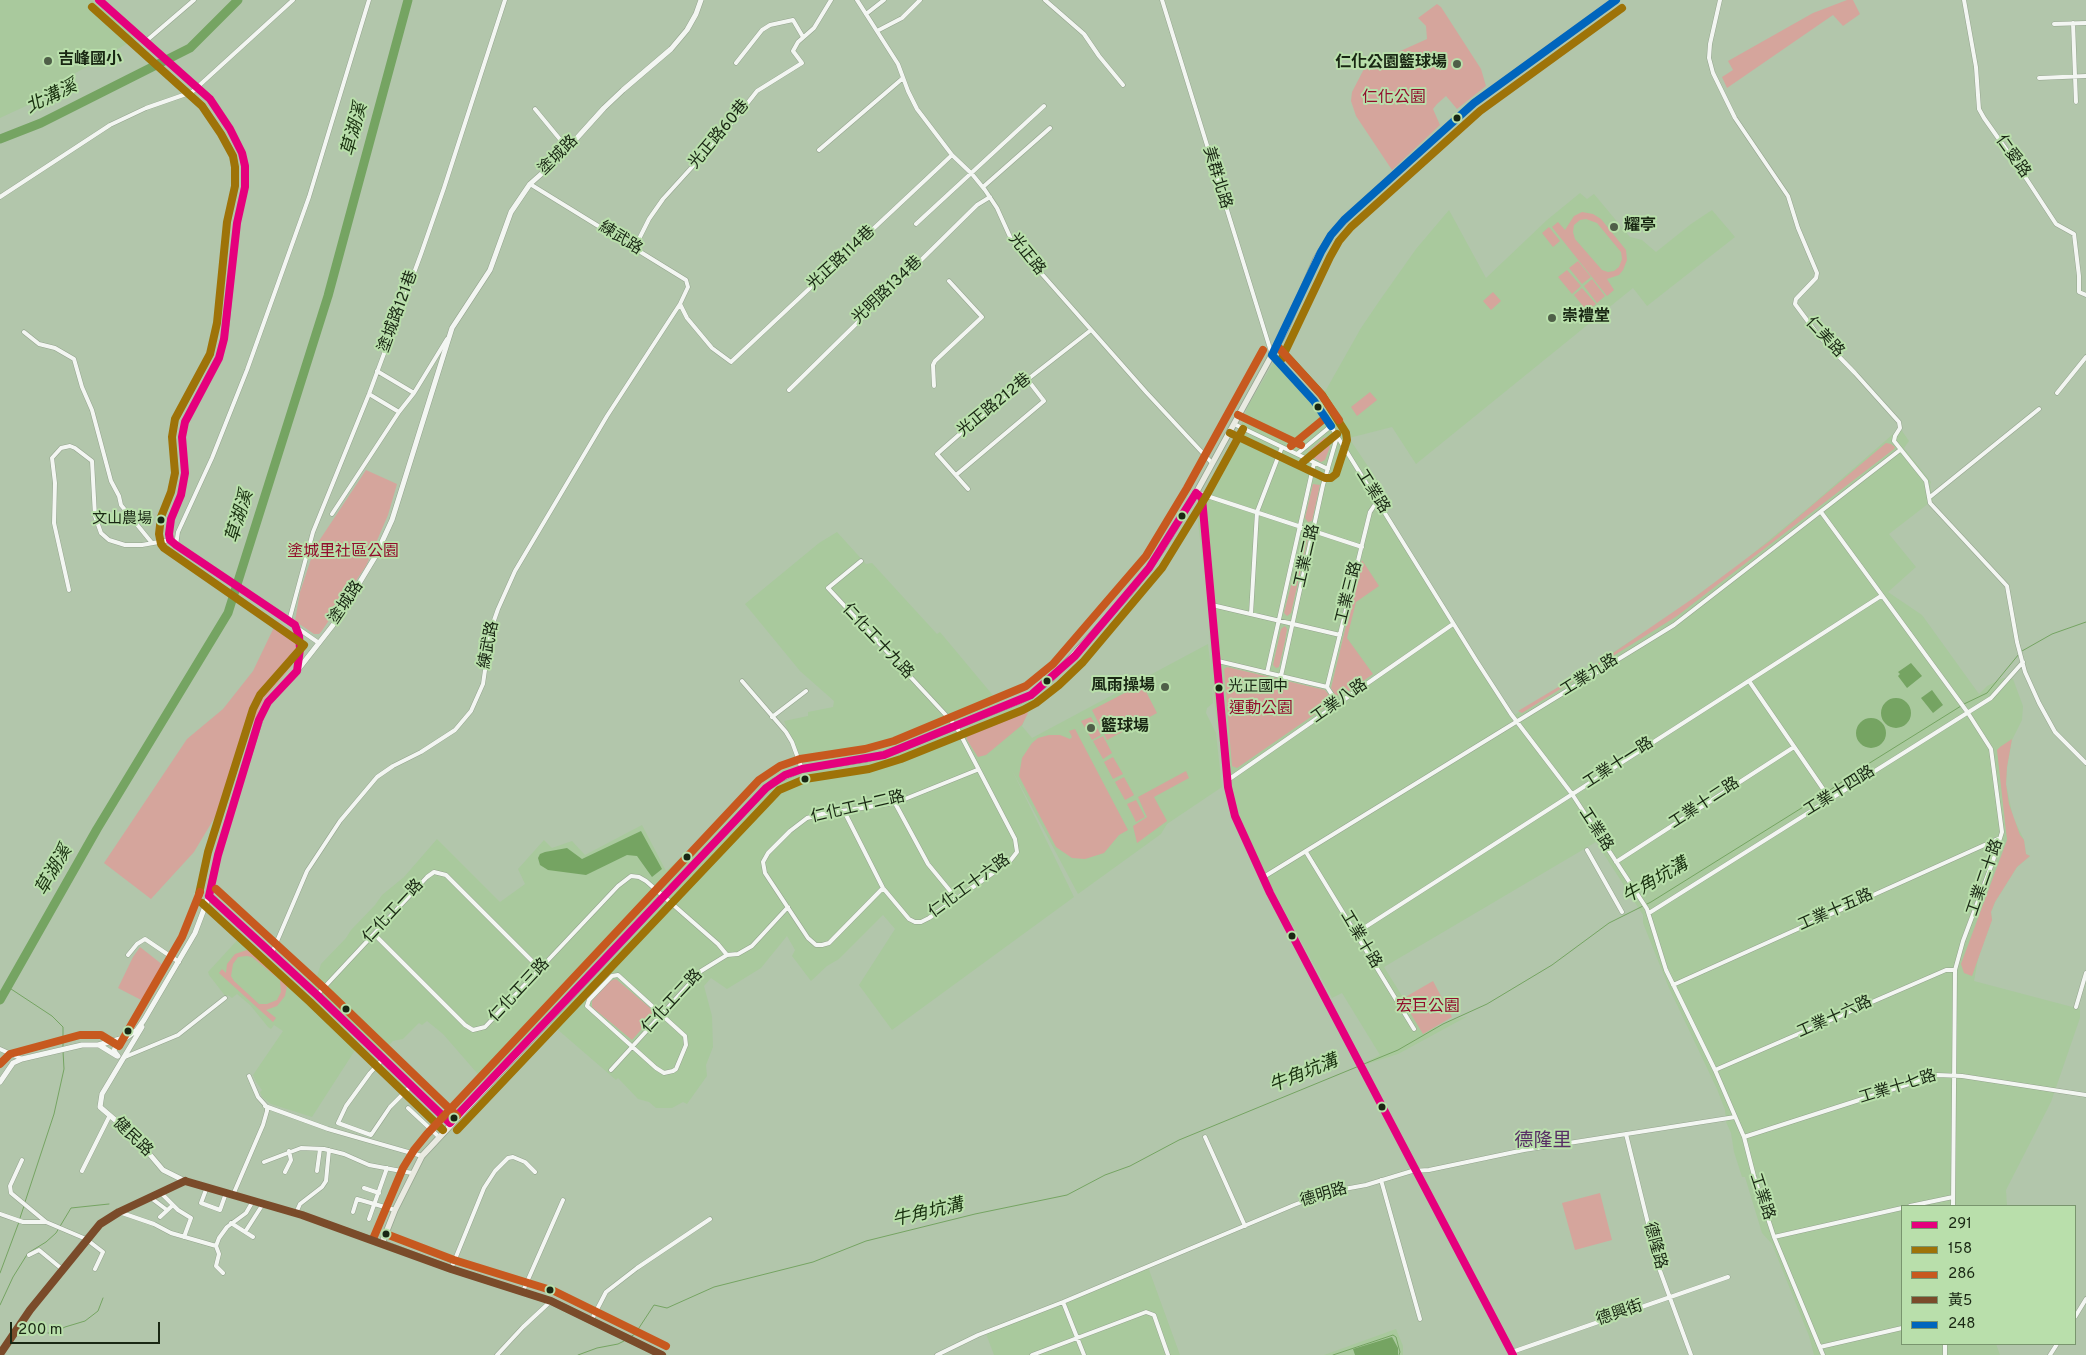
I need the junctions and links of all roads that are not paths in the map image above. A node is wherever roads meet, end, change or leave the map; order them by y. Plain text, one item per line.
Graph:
1 (99, 0) edge
2 (194, 0) edge
3 (293, 0) edge
4 (369, 0) edge
5 (505, 0) edge
6 (701, 0) edge
7 (831, 0) edge
8 (857, 0) edge
9 (884, 0) edge
10 (920, 0) edge
11 (1045, 0) edge
12 (1162, 0) edge
13 (1616, 0) edge
14 (1720, 0) edge
15 (1964, 0) edge
16 (866, 14) junction
17 (2073, 23) junction
18 (2086, 23) edge
19 (2054, 24) dead end
20 (877, 31) junction
21 (803, 37) junction
22 (145, 42) junction
23 (736, 63) dead end
24 (2086, 76) edge
25 (2076, 77) junction
26 (903, 78) junction
27 (2039, 78) dead end
28 (1123, 85) dead end
29 (196, 86) junction
30 (2076, 102) dead end
31 (1044, 106) dead end
32 (535, 109) dead end
33 (1050, 128) dead end
34 (568, 149) junction
35 (819, 150) dead end
36 (952, 155) junction
37 (971, 172) junction
38 (530, 184) junction
39 (983, 187) junction
40 (990, 197) junction
41 (0, 198) edge
42 (916, 224) dead end
43 (634, 248) junction
44 (949, 281) dead end
45 (2086, 295) edge
46 (680, 304) junction
47 (1091, 330) junction
48 (24, 332) dead end
49 (449, 335) junction
50 (1272, 355) junction
51 (2086, 357) edge
52 (377, 371) junction
53 (1027, 379) junction
54 (934, 386) dead end
55 (789, 390) dead end
56 (414, 393) junction
57 (2057, 393) dead end
58 (369, 394) junction
59 (2039, 409) dead end
60 (399, 412) junction
61 (1234, 424) junction
62 (1331, 426) junction
63 (1337, 437) junction
64 (1282, 447) junction
65 (1900, 450) junction
66 (1297, 454) junction
67 (1212, 463) junction
68 (1314, 463) junction
69 (1328, 469) junction
70 (956, 475) junction
71 (968, 489) dead end
72 (1196, 493) junction
73 (1930, 497) junction
74 (1378, 500) junction
75 (1257, 512) junction
76 (1821, 512) junction
77 (332, 514) dead end
78 (1300, 526) junction
79 (1314, 531) junction
80 (170, 540) junction
81 (152, 543) junction
82 (176, 545) junction
83 (1362, 547) junction
84 (862, 561) dead end
85 (68, 590) dead end
86 (1882, 596) junction
87 (1212, 605) junction
88 (1251, 614) junction
89 (288, 620) junction
90 (1279, 620) junction
91 (1293, 624) junction
92 (1453, 624) junction
93 (295, 625) junction
94 (1340, 635) junction
95 (319, 643) junction
96 (2023, 660) junction
97 (1218, 661) junction
98 (297, 671) junction
99 (1267, 673) junction
100 (1281, 676) junction
101 (742, 681) dead end
102 (1749, 681) junction
103 (1327, 687) junction
104 (806, 691) dead end
105 (1338, 704) junction
106 (1967, 712) junction
107 (772, 717) junction
108 (1518, 722) junction
109 (956, 726) junction
110 (1794, 747) junction
111 (2086, 763) edge
112 (802, 769) junction
113 (977, 770) junction
114 (1228, 780) junction
115 (1572, 794) junction
116 (1829, 798) junction
117 (895, 803) junction
118 (844, 811) junction
119 (2000, 838) junction
120 (1587, 850) dead end
121 (1306, 852) junction
122 (1616, 862) junction
123 (1262, 878) junction
124 (883, 888) junction
125 (209, 896) junction
126 (664, 897) junction
127 (956, 898) junction
128 (788, 907) junction
129 (1622, 912) dead end
130 (1648, 912) junction
131 (1356, 933) junction
132 (374, 934) junction
133 (272, 953) junction
134 (128, 955) dead end
135 (727, 955) junction
136 (179, 962) junction
137 (540, 969) junction
138 (1955, 970) junction
139 (2086, 973) edge
140 (1673, 985) junction
141 (317, 995) junction
142 (225, 998) dead end
143 (2076, 1007) dead end
144 (662, 1013) junction
145 (144, 1020) junction
146 (1414, 1029) dead end
147 (128, 1036) junction
148 (119, 1043) junction
149 (98, 1045) junction
150 (632, 1047) junction
151 (0, 1049) edge
152 (115, 1055) junction
153 (126, 1055) junction
154 (22, 1059) junction
155 (383, 1059) junction
156 (611, 1070) dead end
157 (1715, 1070) junction
158 (116, 1071) junction
159 (1954, 1075) junction
160 (249, 1076) dead end
161 (0, 1082) edge
162 (412, 1086) junction
163 (2086, 1095) edge
164 (265, 1106) junction
165 (408, 1108) dead end
166 (109, 1116) junction
167 (1735, 1117) junction
168 (450, 1123) junction
169 (1626, 1134) junction
170 (438, 1136) junction
171 (1205, 1137) dead end
172 (1744, 1137) junction
173 (320, 1149) junction
174 (329, 1150) junction
175 (289, 1151) junction
176 (422, 1156) junction
177 (22, 1160) dead end
178 (264, 1162) dead end
179 (387, 1168) junction
180 (82, 1171) dead end
181 (317, 1171) dead end
182 (285, 1172) dead end
183 (535, 1172) dead end
184 (1418, 1172) junction
185 (412, 1173) junction
186 (1381, 1180) junction
187 (185, 1181) junction
188 (207, 1187) junction
189 (364, 1188) dead end
190 (378, 1192) junction
191 (161, 1193) junction
192 (226, 1193) junction
193 (233, 1195) junction
194 (1953, 1197) junction
195 (151, 1198) junction
196 (563, 1200) dead end
197 (253, 1201) junction
198 (374, 1203) junction
199 (263, 1204) junction
200 (173, 1205) junction
201 (1915, 1205) edge
202 (1953, 1205) edge
203 (1901, 1208) edge
204 (167, 1210) junction
205 (395, 1210) junction
206 (120, 1212) junction
207 (352, 1212) dead end
208 (0, 1214) edge
209 (296, 1214) junction
210 (160, 1217) dead end
211 (369, 1219) dead end
212 (710, 1219) dead end
213 (46, 1222) junction
214 (231, 1223) junction
215 (1245, 1226) junction
216 (245, 1232) junction
217 (184, 1237) junction
218 (253, 1237) dead end
219 (1774, 1237) junction
220 (86, 1239) junction
221 (382, 1243) junction
222 (216, 1246) junction
223 (29, 1255) dead end
224 (95, 1268) dead end
225 (451, 1268) junction
226 (62, 1269) junction
227 (223, 1273) dead end
228 (1728, 1277) dead end
229 (523, 1291) junction
230 (1669, 1297) junction
231 (2086, 1299) edge
232 (551, 1301) junction
233 (1063, 1302) junction
234 (2076, 1314) edge
235 (1420, 1319) dead end
236 (591, 1322) junction
237 (1901, 1328) edge
238 (1077, 1337) junction
239 (1820, 1347) junction
240 (1512, 1353) edge
241 (0, 1354) edge
242 (497, 1355) edge
243 (662, 1355) edge
244 (937, 1355) edge
245 (1032, 1355) edge
246 (1084, 1355) edge
247 (1168, 1355) edge
248 (1691, 1355) edge
249 (1823, 1355) edge

1 - 22 street
2 - 22 street
3 - 29 street
4 - 82 street
5 - 52 street, 塗城路121巷
6 - 34 street, 塗城路
7 - 21 street, 光正路60巷
8 - 16 street, 光正路
9 - 16 street
10 - 20 street
11 - 28 street
12 - 50 street, 美群北路
13 - 50 main road
14 - 65 street, 仁美路
15 - 45 street, 仁愛路
16 - 20 street, 光正路
17 - 18 street
17 - 19 street
17 - 25 street
20 - 26 street, 光正路
21 - 23 street
21 - 43 street, 光正路60巷
22 - 29 street
24 - 25 street
25 - 27 street
25 - 30 street
26 - 35 street
26 - 36 street, 光正路
29 - 41 street
29 - 80 street
31 - 37 street
32 - 34 street
33 - 39 street
34 - 38 street, 塗城路
36 - 37 street, 光正路
36 - 46 street, 光正路114巷
37 - 39 street, 光正路
37 - 42 street
38 - 43 street, 練武路
38 - 49 street, 塗城路
39 - 40 street, 光正路
40 - 47 street, 光正路
40 - 55 street, 光明路134巷
43 - 46 street, 練武路
44 - 54 street
46 - 133 street, 練武路
47 - 53 street, 光正路212巷
47 - 67 street, 光正路
48 - 81 street
49 - 56 street, 塗城路
49 - 95 street, 塗城路
50 - 61 main road
50 - 62 street, 工業路
51 - 57 street
52 - 56 street
52 - 58 street, 塗城路121巷
53 - 70 street
53 - 70 street, 光正路212巷
56 - 60 street, 塗城路
58 - 60 street
58 - 89 street, 塗城路121巷
59 - 73 street
60 - 77 street, 塗城路
61 - 64 street
61 - 67 main road
62 - 63 street, 工業路
62 - 66 street
63 - 69 street, 工業二路
63 - 74 street, 工業路
64 - 66 street
64 - 75 street
65 - 73 street
65 - 76 street, 工業九路
66 - 68 street
67 - 72 main road
68 - 69 street
68 - 78 street, 工業二路
69 - 79 street, 工業二路
70 - 71 street, 光正路212巷
72 - 75 street
72 - 87 street
72 - 109 main road
73 - 96 street
74 - 83 street, 工業三路
74 - 92 street, 工業路
75 - 78 street
75 - 88 street
76 - 86 street, 工業二十路
76 - 108 street, 工業九路
78 - 79 street
78 - 90 street, 工業二路
79 - 83 street
79 - 91 street, 工業二路
80 - 81 street
80 - 82 street
81 - 85 street
82 - 89 street
83 - 94 street, 工業三路
84 - 109 street, 仁化工十九路
86 - 102 street, 工業十一路
86 - 106 street, 工業二十路
87 - 88 street
87 - 97 street
88 - 90 street
89 - 93 street
90 - 91 street
90 - 99 street, 工業二路
91 - 94 street
91 - 100 street, 工業二路
92 - 105 street, 工業八路
92 - 108 street, 工業路
93 - 95 street
93 - 98 street
94 - 103 street, 工業三路
95 - 98 street, 塗城路
96 - 106 street, 工業十四路
96 - 111 street
97 - 99 street
97 - 114 street
98 - 125 street, 塗城路
99 - 100 street
100 - 103 street
101 - 107 street
102 - 110 street
102 - 115 street, 工業十一路
103 - 105 street
104 - 107 street
105 - 114 street, 工業八路
106 - 116 street, 工業十四路
106 - 119 street, 工業二十路
107 - 112 street
108 - 115 street, 工業路
108 - 121 street, 工業九路
109 - 112 main road
109 - 113 street, 仁化工十六路
110 - 116 street
110 - 122 street, 工業十二路
112 - 126 main road
113 - 117 street, 仁化工十二路
113 - 127 street, 仁化工十六路
114 - 123 street
115 - 122 street, 工業路
115 - 131 street, 工業十一路
116 - 130 street, 工業十四路
117 - 118 street, 仁化工十二路
117 - 127 street
118 - 124 street, 仁化工十六路
118 - 128 street, 仁化工十二路
119 - 138 street, 工業二十路
119 - 140 street, 工業十五路
120 - 129 street
121 - 123 street, 工業九路
121 - 131 street, 工業十路
122 - 130 street, 工業路
123 - 184 street
124 - 127 street, 仁化工十六路
124 - 128 street, 仁化工十二路
125 - 133 street
125 - 136 street, 塗城路
126 - 135 street, 仁化工三路
126 - 137 street, 仁化工三路
126 - 168 main road
128 - 135 street, 仁化工二路
130 - 140 street, 工業路
131 - 146 street, 工業十路
132 - 137 street, 仁化工三路
132 - 137 street, 仁化工一路
132 - 141 street, 仁化工一路
133 - 141 street
134 - 136 street
135 - 144 street, 仁化工二路
136 - 145 street, 塗城路
138 - 157 street, 工業十六路
138 - 159 street, 工業二十路
139 - 143 street
140 - 157 street, 工業路
141 - 155 street
142 - 153 street
144 - 150 street, 仁化工二路
144 - 150 street
144 - 150 street
145 - 147 street
145 - 153 street, 健民路
147 - 148 street
147 - 149 street
148 - 152 street
148 - 153 street
149 - 152 street
149 - 154 street
150 - 156 street, 仁化工二路
151 - 154 street
152 - 153 street
152 - 158 street
153 - 158 street, 健民路
154 - 161 street
155 - 162 street
155 - 162 street
157 - 167 street, 工業路
158 - 166 street, 健民路
159 - 163 street, 工業十七路
159 - 172 street, 工業十七路
159 - 194 street, 工業二十路
160 - 164 street
162 - 168 street
164 - 176 street
164 - 193 street
165 - 170 street
166 - 180 street
166 - 187 street, 健民路
167 - 169 street, 德明路
167 - 172 street, 工業路
168 - 170 main road
169 - 184 street, 德明路
169 - 230 street, 德隆路
170 - 176 main road
171 - 215 street
172 - 219 street, 工業路
173 - 174 street
173 - 175 street
173 - 181 street
174 - 179 street
174 - 209 street
175 - 178 street
175 - 182 street
176 - 185 main road
177 - 213 street
179 - 185 street
179 - 190 street
183 - 225 street
184 - 186 street, 德明路
184 - 240 street
185 - 205 main road
186 - 215 street, 德明路
186 - 235 street
187 - 188 street, 健民路
187 - 191 street
188 - 192 street, 健民路
188 - 192 street
189 - 190 street
190 - 198 street
191 - 195 street
191 - 200 street
192 - 193 street, 健民路
193 - 197 street, 健民路
194 - 201 street
194 - 202 street, 工業二十路
195 - 204 street
195 - 206 street
196 - 229 street
197 - 199 street, 健民路
197 - 214 street
198 - 205 street
198 - 207 street
198 - 211 street
199 - 209 street, 健民路
199 - 216 street
200 - 204 street
200 - 217 street
203 - 219 street
204 - 210 street
205 - 221 main road
206 - 217 street
206 - 220 street
208 - 213 street
209 - 221 street, 健民路
212 - 236 street
213 - 220 street
214 - 216 street
214 - 222 street
215 - 233 street, 德明路
216 - 218 street
217 - 222 street
219 - 239 street, 工業路
220 - 224 street
220 - 226 street
221 - 225 main road, 健民路
222 - 227 street
223 - 226 street
225 - 229 main road, 健民路
226 - 241 street
228 - 230 street, 德興街
229 - 232 main road, 健民路
230 - 240 street, 德興街
230 - 248 street, 德隆路
231 - 234 street
232 - 236 main road, 健民路
232 - 242 street
233 - 238 street
233 - 244 street, 德明路
236 - 243 main road, 健民路
237 - 239 street
238 - 245 street
238 - 246 street
238 - 247 street
239 - 249 street, 工業路

